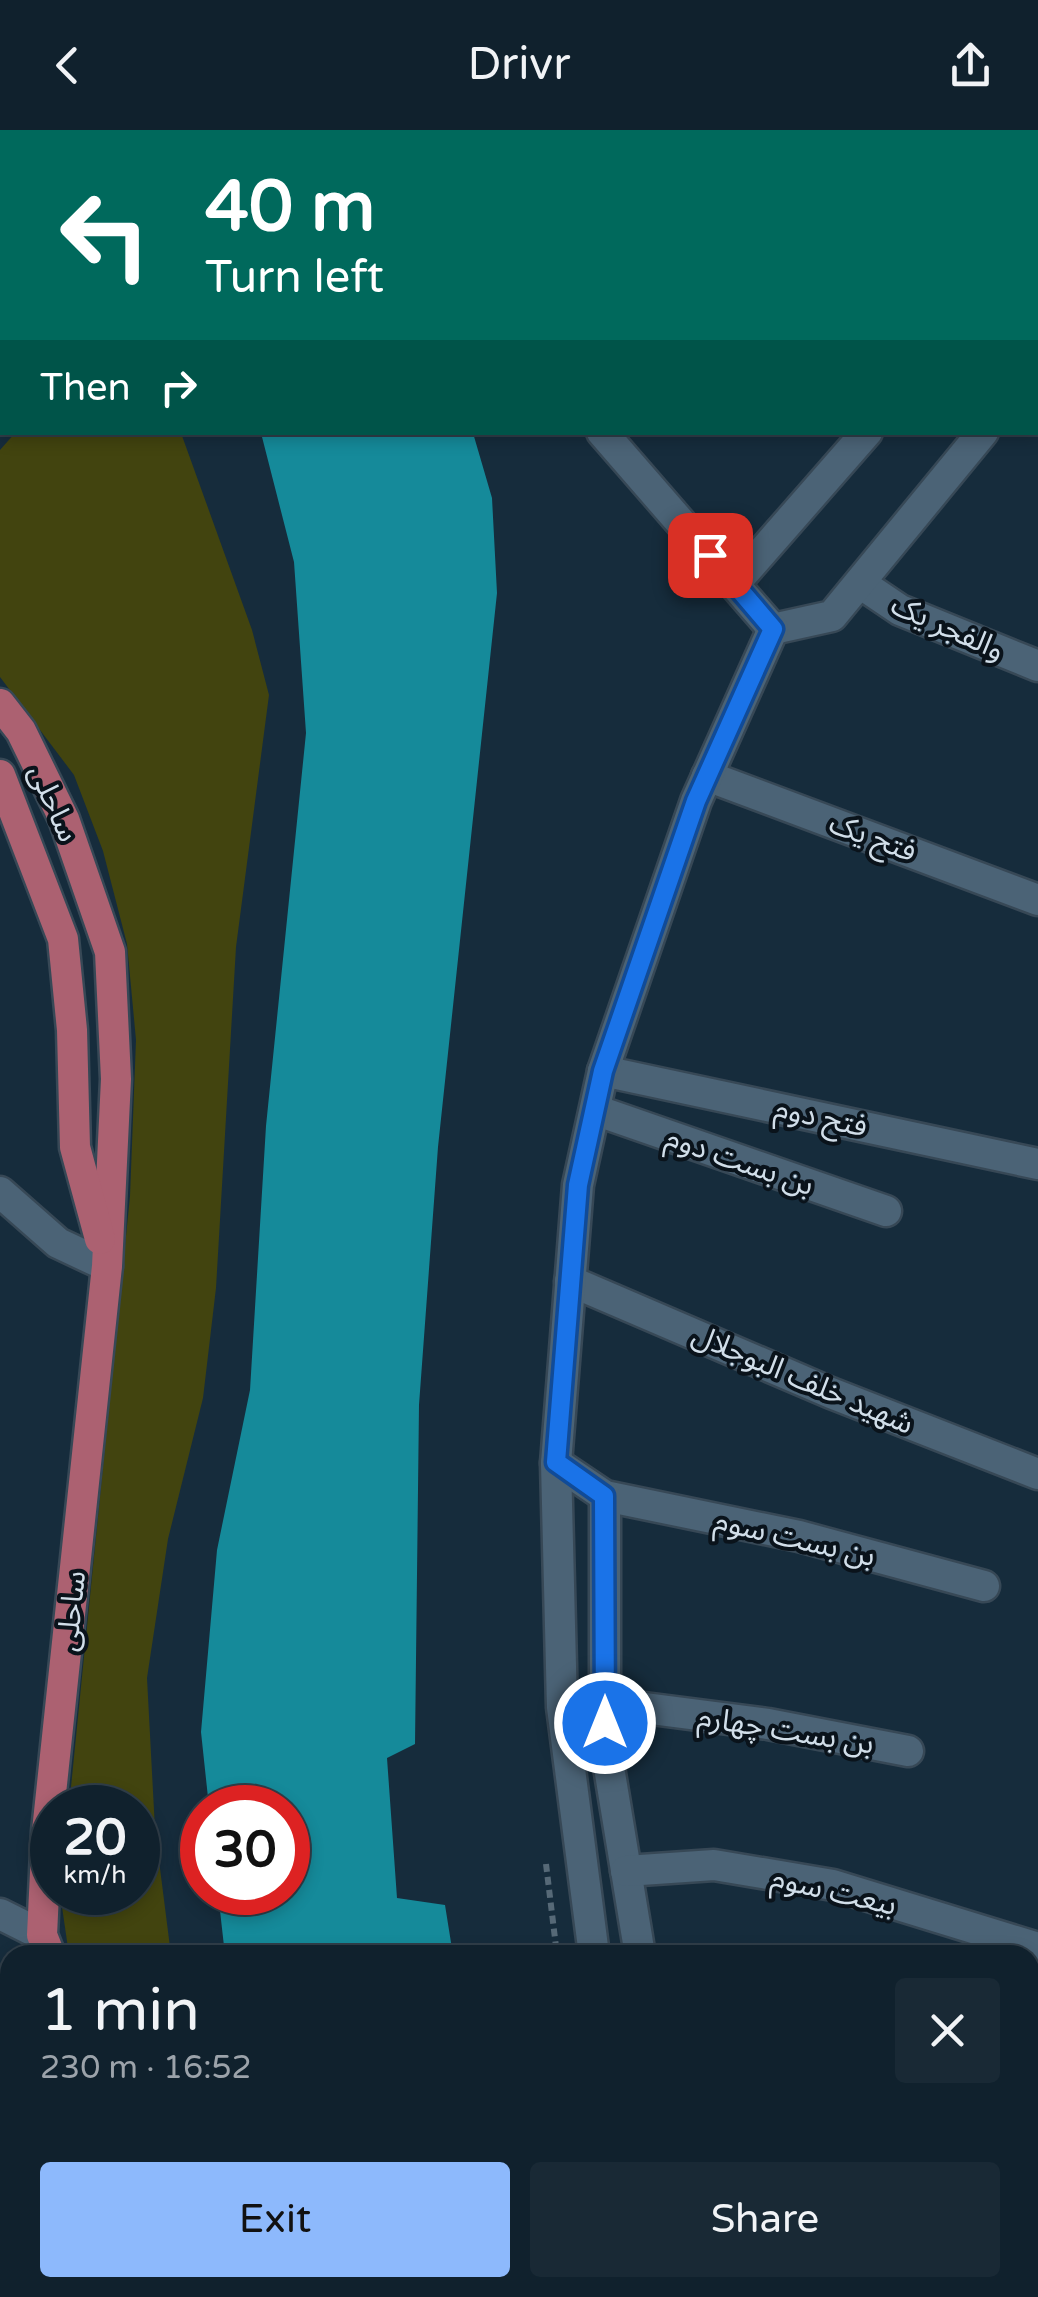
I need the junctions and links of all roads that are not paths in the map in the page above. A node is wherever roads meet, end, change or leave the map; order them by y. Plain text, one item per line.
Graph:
1 (605, 435) edge
2 (864, 435) edge
3 (981, 435) edge
4 (736, 582) junction
5 (860, 582) junction
6 (773, 629) junction
7 (1038, 666) edge
8 (0, 704) edge
9 (707, 776) junction
10 (0, 777) edge
11 (1038, 900) edge
12 (603, 1071) junction
13 (594, 1110) junction
14 (1038, 1164) edge
15 (0, 1192) edge
16 (886, 1211) dead end
17 (108, 1266) junction
18 (570, 1281) junction
19 (556, 1462) junction
20 (1038, 1474) edge
21 (604, 1496) junction
22 (984, 1586) dead end
23 (605, 1702) junction
24 (908, 1750) dead end
25 (626, 1871) junction
26 (0, 1914) edge
27 (46, 1945) edge
28 (593, 1945) edge
29 (638, 1945) edge
30 (1028, 1945) edge

1 - 4 street
2 - 4 street
3 - 5 street
4 - 6 street
5 - 6 street
5 - 7 street, والفجر یک
6 - 9 street
8 - 17 main road, ساحلی
9 - 11 street, فتح یک
9 - 12 street
10 - 17 main road, ساحلی
12 - 13 street
12 - 14 street, فتح دوم
13 - 16 street, بن بست دوم
13 - 18 street
15 - 17 street
17 - 27 main road, ساحلی
18 - 19 street
18 - 20 street, شهید خلف البوجلال
19 - 21 street
19 - 28 street
21 - 22 street, بن بست سوم
21 - 23 street
23 - 24 street, بن بست چهارم
23 - 25 street
25 - 29 street
25 - 30 street, بیعت سوم
26 - 27 street

